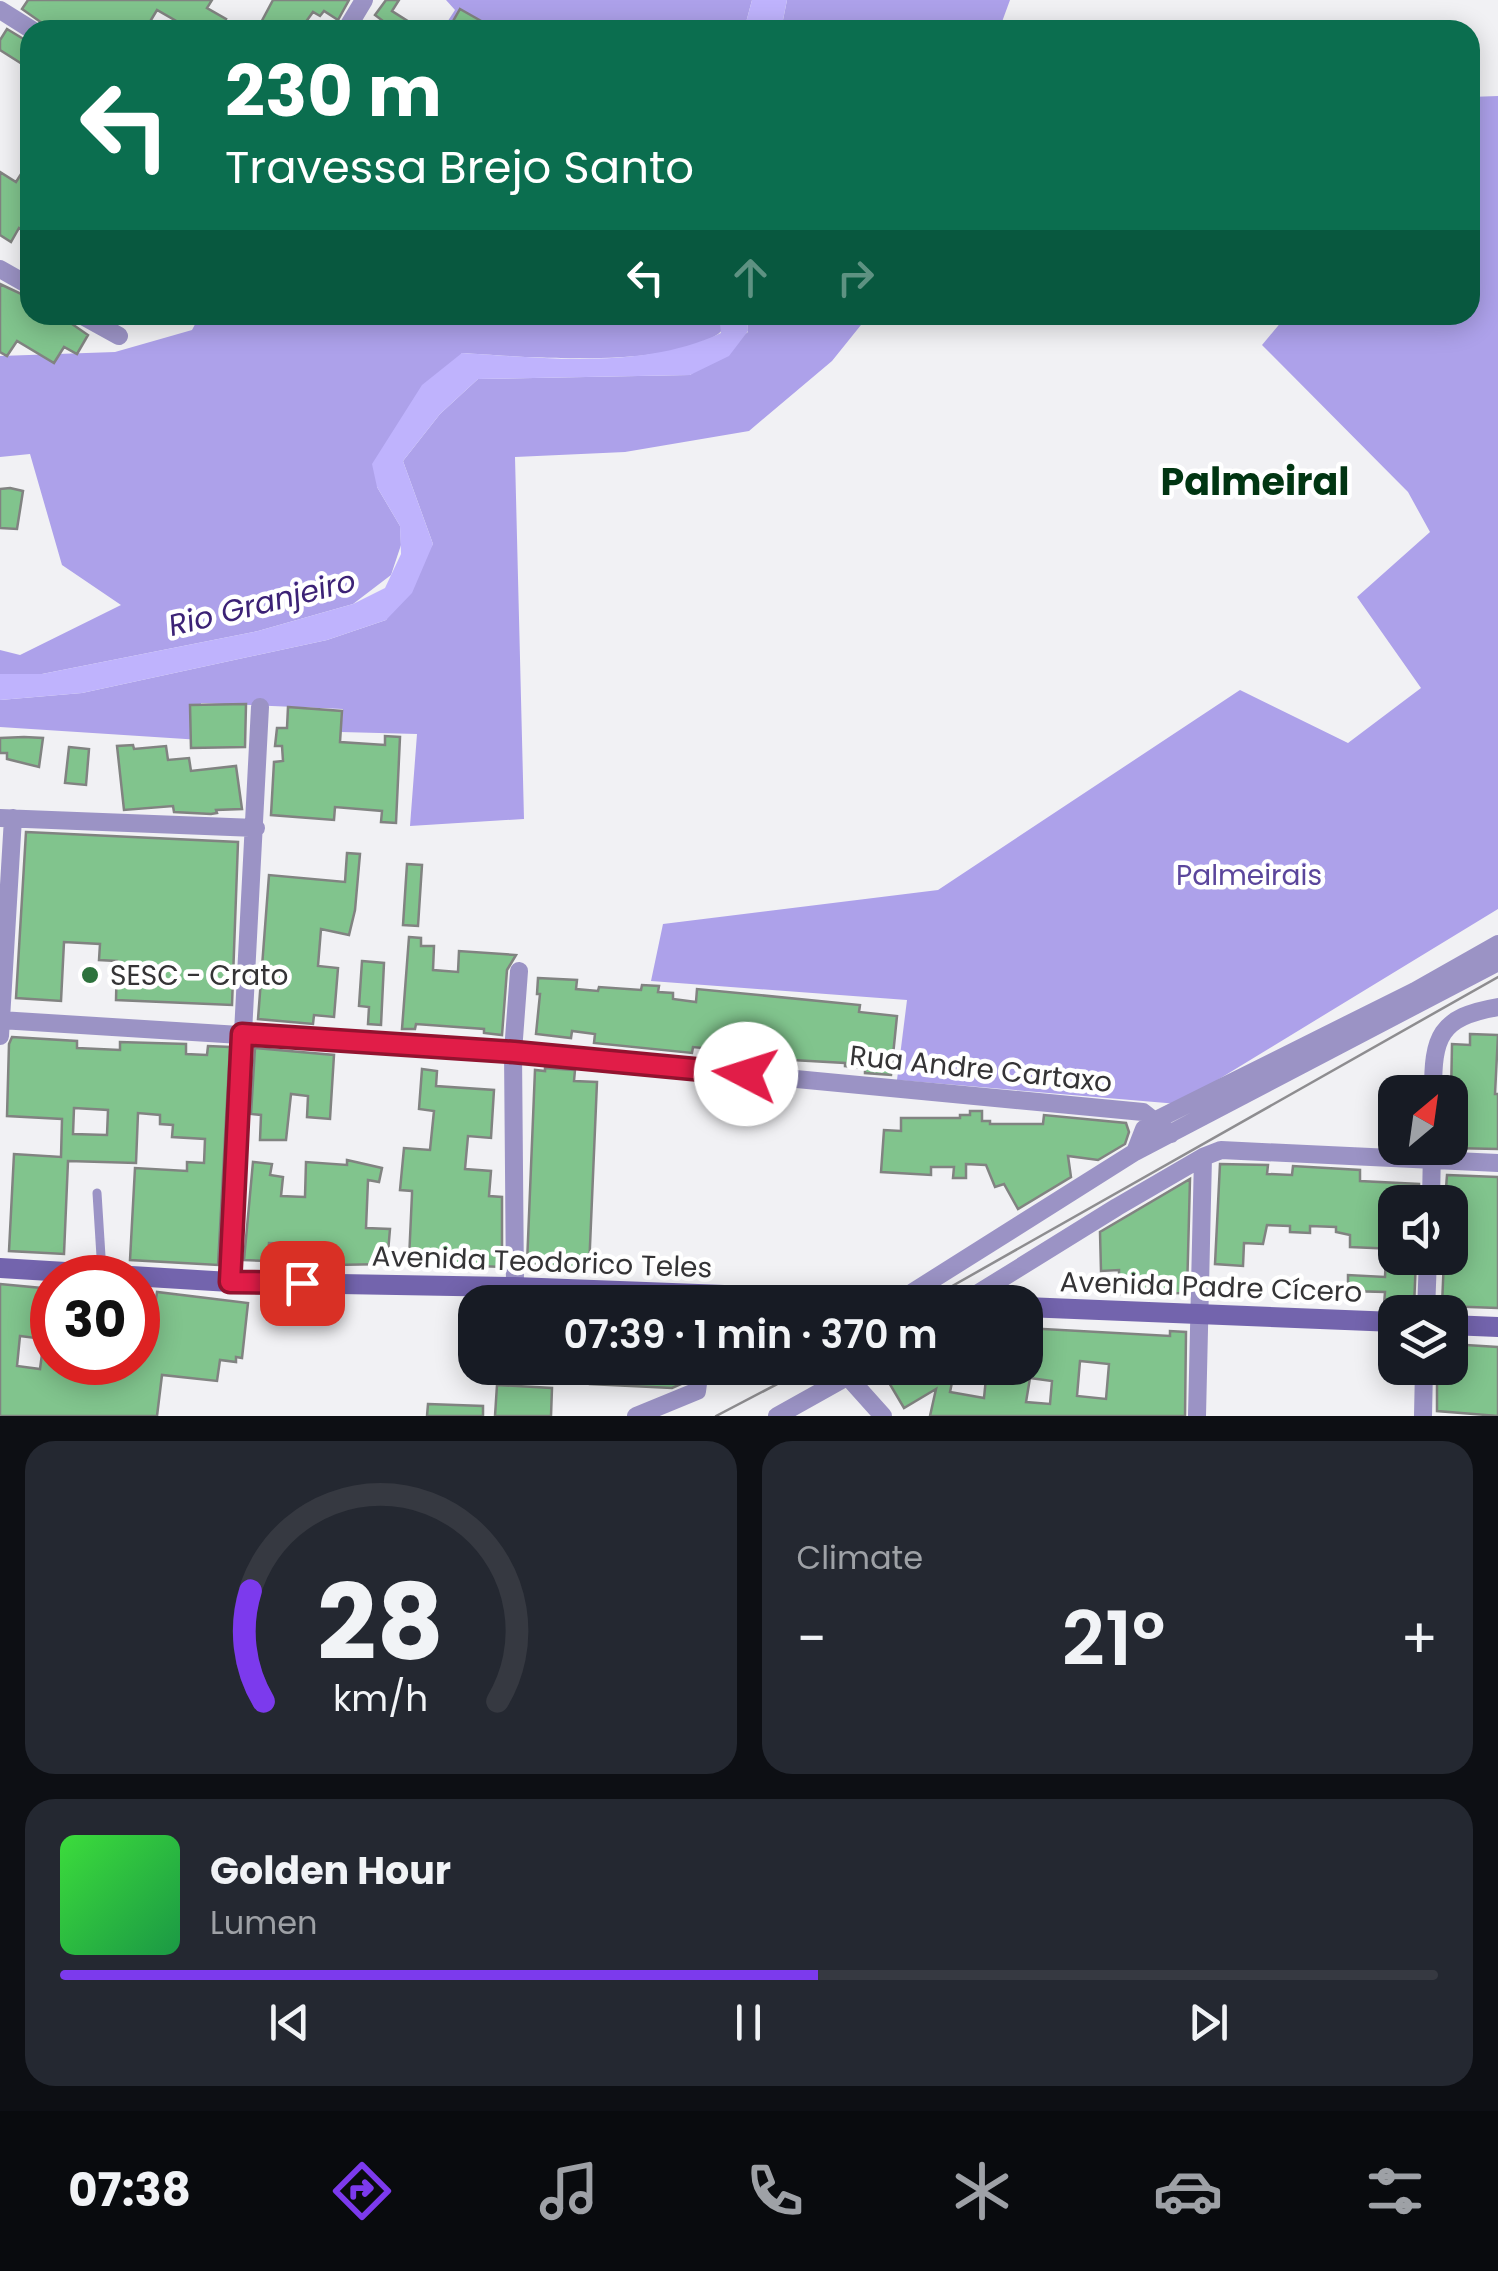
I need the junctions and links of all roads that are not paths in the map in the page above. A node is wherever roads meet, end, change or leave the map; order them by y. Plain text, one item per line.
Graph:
1 (100, 325) edge
2 (119, 336) dead end
3 (260, 707) dead end
4 (7, 818) edge
5 (256, 828) junction
6 (1498, 944) edge
7 (1498, 962) edge
8 (520, 971) dead end
9 (1498, 1007) edge
10 (0, 1020) edge
11 (242, 1034) junction
12 (0, 1036) edge
13 (514, 1052) junction
14 (1433, 1075) edge
15 (1156, 1120) junction
16 (1172, 1134) junction
17 (1134, 1152) junction
18 (1378, 1152) edge
19 (1203, 1157) junction
20 (1468, 1158) edge
21 (1498, 1162) edge
22 (96, 1193) dead end
23 (101, 1255) edge
24 (0, 1268) edge
25 (30, 1269) edge
26 (160, 1277) edge
27 (230, 1282) junction
28 (516, 1285) edge
29 (927, 1285) edge
30 (992, 1285) edge
31 (458, 1286) edge
32 (1043, 1308) edge
33 (1199, 1313) junction
34 (1378, 1321) edge
35 (1468, 1326) edge
36 (1498, 1328) edge
37 (698, 1385) edge
38 (827, 1385) edge
39 (860, 1385) edge
40 (1424, 1385) edge
41 (636, 1416) edge
42 (777, 1416) edge
43 (883, 1416) edge
44 (1197, 1416) edge
45 (1423, 1416) edge

1 - 2 street
3 - 5 street
4 - 5 street
4 - 10 street
5 - 11 street
6 - 15 street
7 - 16 street
8 - 13 street
9 - 14 street
10 - 11 street, Rua Andre Cartaxo
10 - 12 street
11 - 13 street, Rua Andre Cartaxo
11 - 27 street
13 - 15 street, Rua Andre Cartaxo
13 - 28 street
15 - 16 street, Rua Andre Cartaxo
15 - 17 street
16 - 17 street
17 - 29 street
18 - 19 street
19 - 30 street
19 - 33 street
20 - 21 street
22 - 23 lane
24 - 25 main road, Avenida Teodorico Teles
26 - 27 main road, Avenida Teodorico Teles
27 - 31 main road, Avenida Teodorico Teles
32 - 33 main road, Avenida Padre Cícero
33 - 34 main road, Avenida Padre Cícero
33 - 44 street
35 - 36 main road
37 - 41 street
38 - 42 street
39 - 43 street
40 - 45 street

